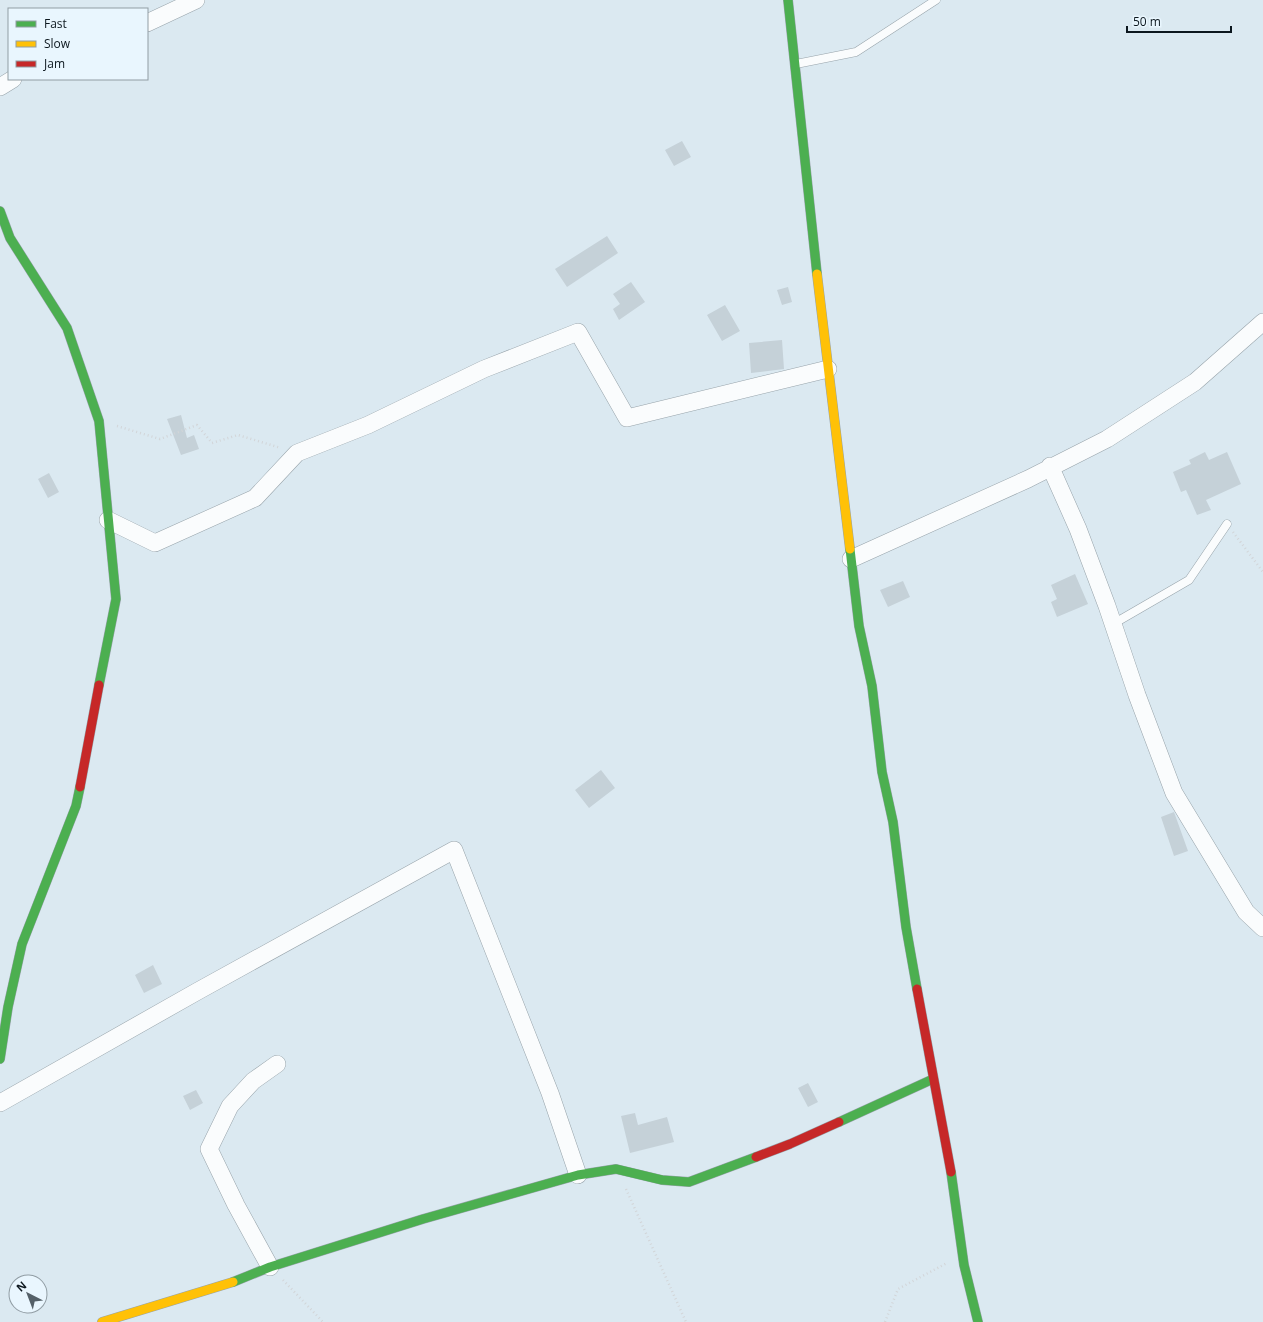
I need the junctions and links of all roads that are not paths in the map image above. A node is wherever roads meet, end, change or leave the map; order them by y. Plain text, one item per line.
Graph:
1 (196, 0) edge
2 (788, 0) edge
3 (936, 0) edge
4 (148, 23) edge
5 (796, 64) junction
6 (11, 80) edge
7 (0, 87) edge
8 (0, 211) edge
9 (1263, 322) edge
10 (828, 369) junction
11 (1050, 466) junction
12 (108, 520) junction
13 (1227, 524) road end
14 (851, 559) junction
15 (1113, 624) junction
16 (1263, 928) edge
17 (4, 1007) edge
18 (0, 1059) edge
19 (277, 1064) dead end
20 (933, 1080) junction
21 (0, 1103) edge
22 (578, 1175) junction
23 (270, 1267) junction
24 (102, 1322) edge
25 (978, 1322) edge

1 - 4 street
2 - 5 street
3 - 5 lane
5 - 10 street
6 - 7 street
8 - 12 street
9 - 11 street
10 - 12 street
10 - 14 street
11 - 14 street
11 - 15 street
12 - 17 street
13 - 15 lane
14 - 20 street
15 - 16 street
17 - 18 street
19 - 23 street
20 - 22 street
20 - 25 street
21 - 22 street
22 - 23 street
23 - 24 street

